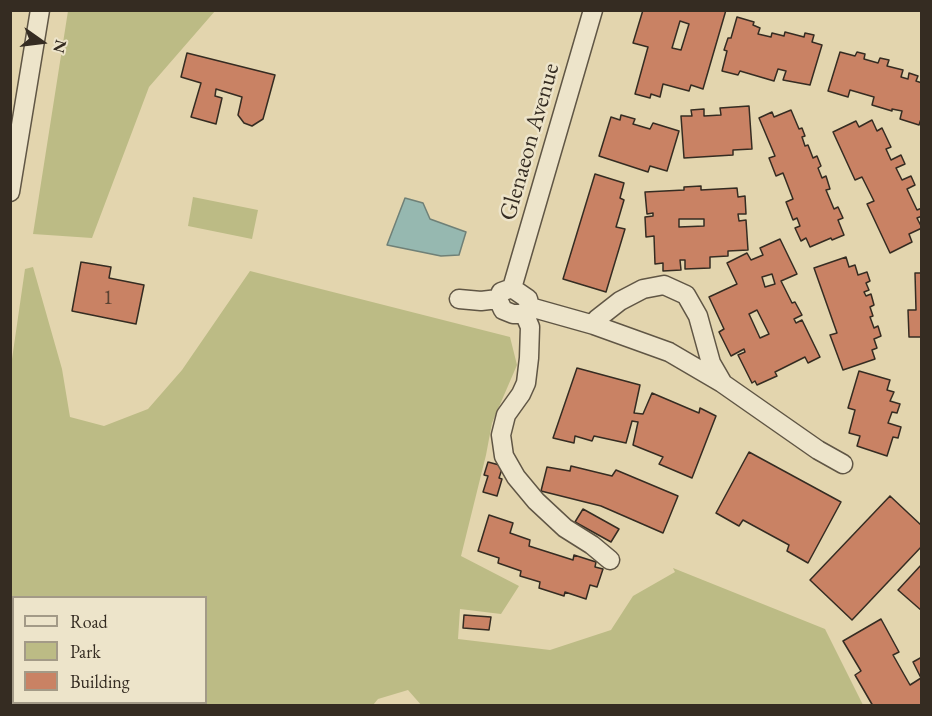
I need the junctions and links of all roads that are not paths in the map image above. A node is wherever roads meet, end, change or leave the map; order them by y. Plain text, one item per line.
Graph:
1 (39, 10) edge
2 (593, 10) edge
3 (10, 192) edge
4 (512, 288) junction
5 (459, 299) dead end
6 (498, 299) junction
7 (527, 310) junction
8 (594, 325) junction
9 (722, 382) junction
10 (843, 464) dead end
11 (610, 560) dead end

1 - 3 street
2 - 4 street, Glenaeon Avenue
4 - 6 street
4 - 7 street
5 - 6 street
6 - 7 street
7 - 8 street
7 - 11 street
8 - 9 street
8 - 9 street
9 - 10 street

